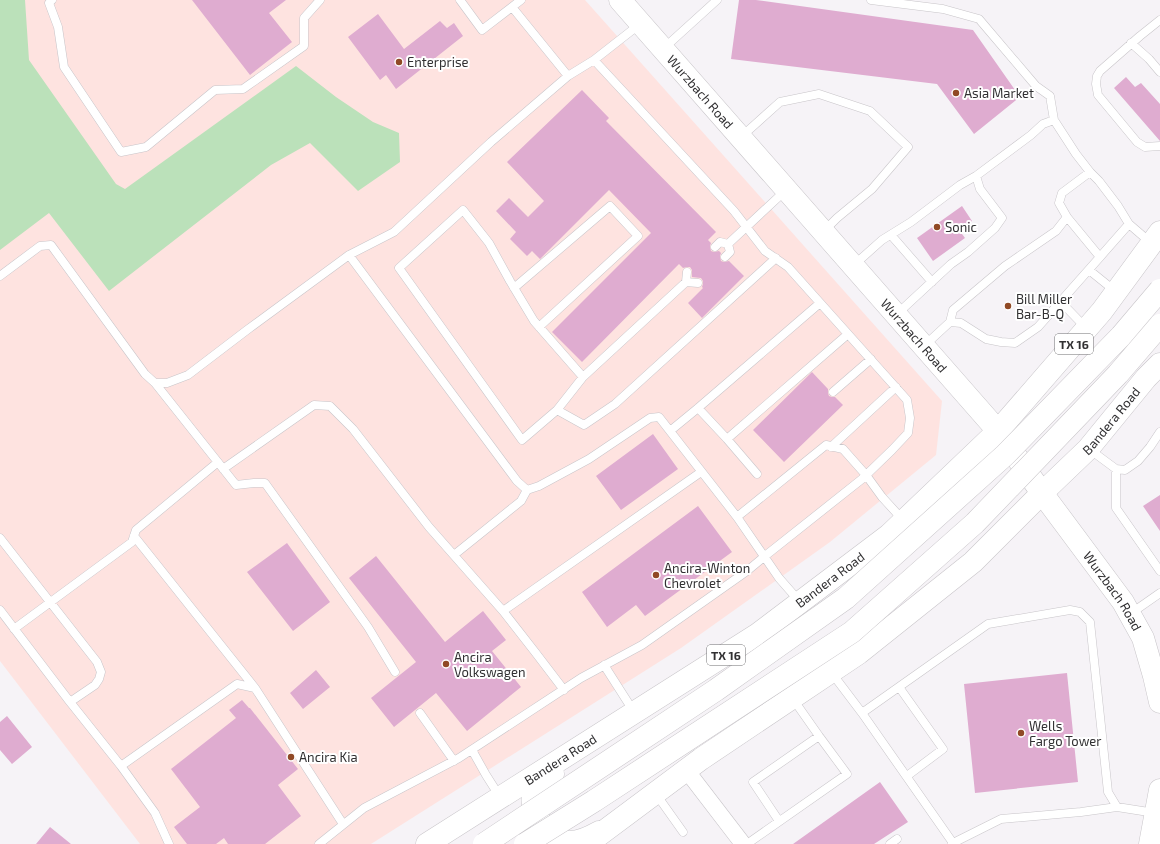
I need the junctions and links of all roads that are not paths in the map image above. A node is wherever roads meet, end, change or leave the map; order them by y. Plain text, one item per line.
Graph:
1 (52, 0) edge
2 (320, 0) edge
3 (460, 0) edge
4 (521, 0) edge
5 (620, 0) edge
6 (717, 0) edge
7 (871, 0) edge
8 (512, 7) junction
9 (1160, 20) edge
10 (641, 24) junction
11 (1131, 43) junction
12 (663, 49) junction
13 (594, 60) junction
14 (1160, 72) edge
15 (568, 76) junction
16 (1054, 120) junction
17 (741, 137) junction
18 (1160, 146) edge
19 (1090, 172) junction
20 (976, 176) junction
21 (787, 190) junction
22 (1067, 217) junction
23 (1129, 224) junction
24 (747, 228) junction
25 (823, 231) junction
26 (891, 235) junction
27 (1156, 238) edge
28 (728, 244) junction
29 (715, 247) dead end
30 (349, 255) junction
31 (1100, 257) junction
32 (725, 258) dead end
33 (776, 258) junction
34 (853, 265) junction
35 (1089, 270) junction
36 (687, 272) dead end
37 (0, 276) edge
38 (686, 282) junction
39 (932, 282) junction
40 (698, 283) dead end
41 (514, 288) junction
42 (1160, 290) edge
43 (1116, 291) junction
44 (1061, 302) junction
45 (820, 303) junction
46 (896, 314) junction
47 (950, 322) junction
48 (1160, 325) edge
49 (539, 327) junction
50 (1087, 329) junction
51 (848, 334) junction
52 (924, 346) junction
53 (871, 359) junction
54 (1160, 364) edge
55 (583, 376) junction
56 (155, 383) junction
57 (896, 387) junction
58 (833, 392) dead end
59 (698, 408) junction
60 (557, 410) junction
61 (670, 431) junction
62 (998, 431) junction
63 (1158, 438) edge
64 (727, 439) junction
65 (831, 447) junction
66 (1088, 449) junction
67 (221, 466) junction
68 (1116, 469) junction
69 (701, 472) junction
70 (757, 474) dead end
71 (866, 476) junction
72 (527, 490) junction
73 (1042, 493) junction
74 (737, 517) junction
75 (904, 521) junction
76 (134, 536) junction
77 (0, 538) edge
78 (454, 555) junction
79 (764, 556) junction
80 (1160, 571) edge
81 (1160, 593) edge
82 (800, 602) junction
83 (50, 603) junction
84 (0, 610) edge
85 (503, 611) junction
86 (1129, 614) junction
87 (14, 629) junction
88 (604, 665) junction
89 (395, 672) dead end
90 (831, 672) junction
91 (899, 687) junction
92 (255, 688) junction
93 (564, 690) junction
94 (792, 698) junction
95 (70, 702) junction
96 (1160, 702) edge
97 (420, 713) dead end
98 (634, 713) junction
99 (862, 713) junction
100 (612, 727) junction
101 (819, 736) junction
102 (472, 750) junction
103 (454, 761) junction
104 (121, 766) junction
105 (687, 771) junction
106 (907, 776) junction
107 (1160, 790) edge
108 (656, 794) junction
109 (501, 797) junction
110 (1117, 807) junction
111 (1156, 813) junction
112 (622, 818) junction
113 (779, 821) junction
114 (343, 824) junction
115 (683, 832) dead end
116 (169, 844) edge
117 (319, 844) edge
118 (427, 844) edge
119 (484, 844) edge
120 (526, 844) edge
121 (587, 844) edge
122 (743, 844) edge
123 (747, 844) edge
124 (952, 844) edge
125 (1150, 844) edge

1 - 2 lane
3 - 8 lane
4 - 8 lane
5 - 10 main road, Wurzbach Road
6 - 12 lane
7 - 16 lane
8 - 15 lane
9 - 11 lane
10 - 12 main road, Wurzbach Road
10 - 13 lane
11 - 14 lane
11 - 18 lane
12 - 17 main road, Wurzbach Road
13 - 15 lane
13 - 24 lane
15 - 30 lane
16 - 19 lane
16 - 20 lane
17 - 21 main road, Wurzbach Road
17 - 25 lane
19 - 22 lane
19 - 23 lane
20 - 26 lane
20 - 39 lane
21 - 24 lane
21 - 25 main road, Wurzbach Road
22 - 31 lane
22 - 47 lane
23 - 27 lane
23 - 31 lane
24 - 28 lane
24 - 33 lane
25 - 34 main road, Wurzbach Road
26 - 34 lane
26 - 39 lane
27 - 43 main road, Bandera Road / TX 16
28 - 29 lane
28 - 32 lane
30 - 56 lane
30 - 72 lane
31 - 35 lane
33 - 45 lane
33 - 60 lane
34 - 46 main road, Wurzbach Road
35 - 43 lane
35 - 44 lane
36 - 38 lane
37 - 56 lane
38 - 40 lane
38 - 55 lane
39 - 46 lane
41 - 49 lane
41 - 49 lane
41 - 60 lane
42 - 119 main road, bridge
43 - 50 main road, Bandera Road / TX 16
44 - 47 lane
44 - 50 lane
45 - 51 lane
45 - 59 lane
46 - 52 main road, Wurzbach Road
47 - 52 lane
48 - 120 main road, bridge
49 - 55 lane
50 - 62 main road, Bandera Road / TX 16
51 - 53 lane
51 - 64 lane
52 - 62 main road, Wurzbach Road
53 - 57 lane
53 - 58 lane
54 - 66 main road, Bandera Road
55 - 60 lane
56 - 67 lane
57 - 65 lane
57 - 71 lane
59 - 61 lane
59 - 64 lane
61 - 69 lane
61 - 72 lane
62 - 73 main road, Wurzbach Road
62 - 75 main road, Bandera Road / TX 16
63 - 68 lane
64 - 70 lane
65 - 71 lane
65 - 74 lane
66 - 68 lane
66 - 73 main road, Bandera Road
67 - 76 lane
67 - 78 lane
67 - 89 lane
68 - 80 lane
69 - 74 lane
69 - 85 lane
71 - 75 lane
71 - 79 lane
72 - 78 lane
73 - 86 main road, Wurzbach Road
73 - 90 main road, Bandera Road
74 - 79 lane
75 - 82 main road, Bandera Road / TX 16
76 - 83 lane
76 - 92 lane
77 - 83 lane
78 - 85 lane
79 - 82 lane
79 - 88 lane
81 - 86 lane
82 - 98 main road, Bandera Road / TX 16
83 - 87 lane
83 - 95 lane
84 - 87 lane
85 - 93 lane
86 - 96 main road, Wurzbach Road
87 - 95 lane
88 - 93 lane
88 - 98 lane
90 - 94 main road, Bandera Road
90 - 99 lane
91 - 99 lane
91 - 106 lane
91 - 110 lane
92 - 104 lane
92 - 114 lane
93 - 102 lane
94 - 101 lane
94 - 105 main road, Bandera Road
95 - 104 lane
97 - 103 lane
98 - 100 main road, Bandera Road / TX 16
99 - 106 lane
100 - 109 main road, Bandera Road / TX 16
100 - 112 main road
101 - 113 lane
101 - 113 lane
102 - 103 lane
102 - 109 lane
103 - 114 lane
104 - 116 lane
105 - 108 main road, Bandera Road
105 - 122 street
106 - 124 lane
107 - 111 main road
108 - 112 main road, Bandera Road
108 - 115 lane
109 - 118 main road, Bandera Road / TX 16
110 - 111 lane
110 - 124 lane
111 - 125 main road
112 - 121 main road, Bandera Road
113 - 123 lane
114 - 117 lane

